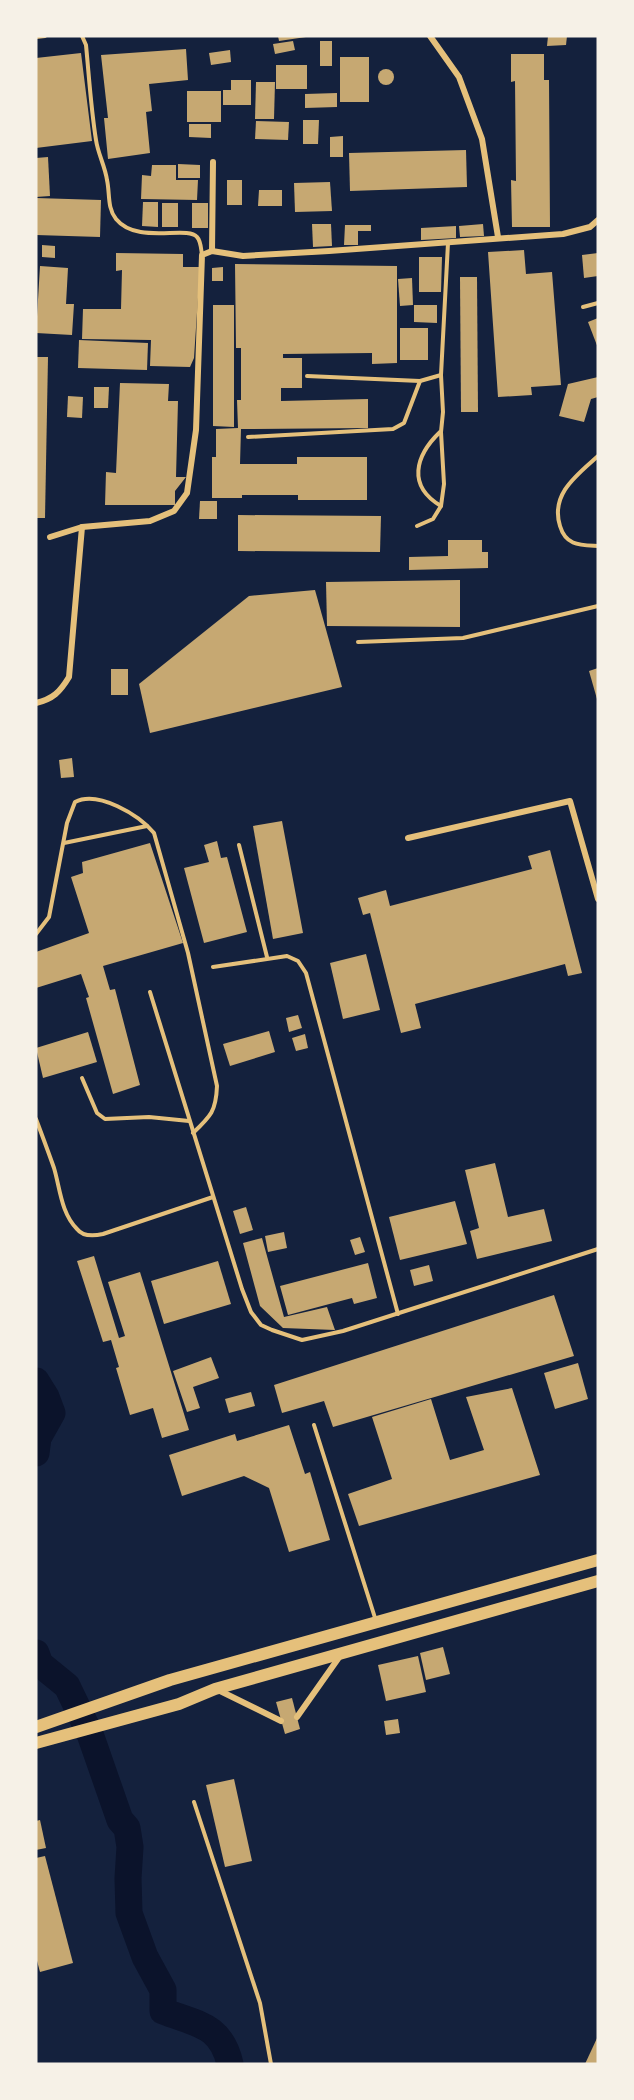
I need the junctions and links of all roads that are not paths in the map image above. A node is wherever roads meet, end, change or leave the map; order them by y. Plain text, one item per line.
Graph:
1 (45, 36) edge
2 (82, 36) edge
3 (430, 36) edge
4 (36, 37) edge
5 (213, 162) dead end
6 (598, 220) edge
7 (498, 237) junction
8 (448, 242) junction
9 (212, 251) junction
10 (201, 255) junction
11 (598, 303) edge
12 (583, 308) dead end
13 (441, 375) junction
14 (307, 376) dead end
15 (420, 381) junction
16 (441, 432) junction
17 (248, 437) dead end
18 (598, 456) edge
19 (441, 506) junction
20 (417, 526) dead end
21 (82, 527) junction
22 (50, 537) dead end
23 (598, 546) edge
24 (598, 606) edge
25 (358, 642) dead end
26 (36, 703) edge
27 (148, 826) junction
28 (408, 838) dead end
29 (64, 843) junction
30 (239, 845) dead end
31 (598, 899) edge
32 (36, 934) edge
33 (267, 957) junction
34 (213, 967) dead end
35 (150, 992) dead end
36 (82, 1078) dead end
37 (36, 1119) edge
38 (189, 1121) junction
39 (193, 1133) junction
40 (213, 1197) junction
41 (598, 1250) edge
42 (398, 1314) junction
43 (314, 1425) dead end
44 (598, 1560) edge
45 (598, 1581) edge
46 (376, 1622) junction
47 (342, 1652) junction
48 (215, 1689) junction
49 (297, 1717) dead end
50 (281, 1721) dead end
51 (36, 1727) edge
52 (36, 1743) edge
53 (194, 1802) dead end
54 (271, 2064) edge

1 - 4 lane
2 - 10 lane
3 - 7 street
5 - 9 street
6 - 7 street
7 - 8 street
8 - 9 street
8 - 13 lane
9 - 10 street
10 - 21 street
11 - 12 lane
13 - 15 lane
13 - 16 lane
14 - 15 lane
15 - 17 lane
16 - 19 lane
16 - 19 lane
18 - 23 lane
19 - 20 lane
21 - 22 street
21 - 26 street
24 - 25 lane
27 - 29 lane
27 - 29 lane
27 - 39 lane
28 - 31 street
29 - 32 lane
30 - 33 lane
33 - 34 lane
33 - 42 lane
35 - 38 lane
36 - 38 lane
37 - 40 lane
38 - 39 lane
39 - 40 lane
40 - 42 lane
41 - 42 lane
43 - 46 lane
44 - 46 main road
45 - 47 main road
46 - 51 main road
47 - 48 main road
47 - 49 street
48 - 50 street
48 - 52 main road
53 - 54 lane

